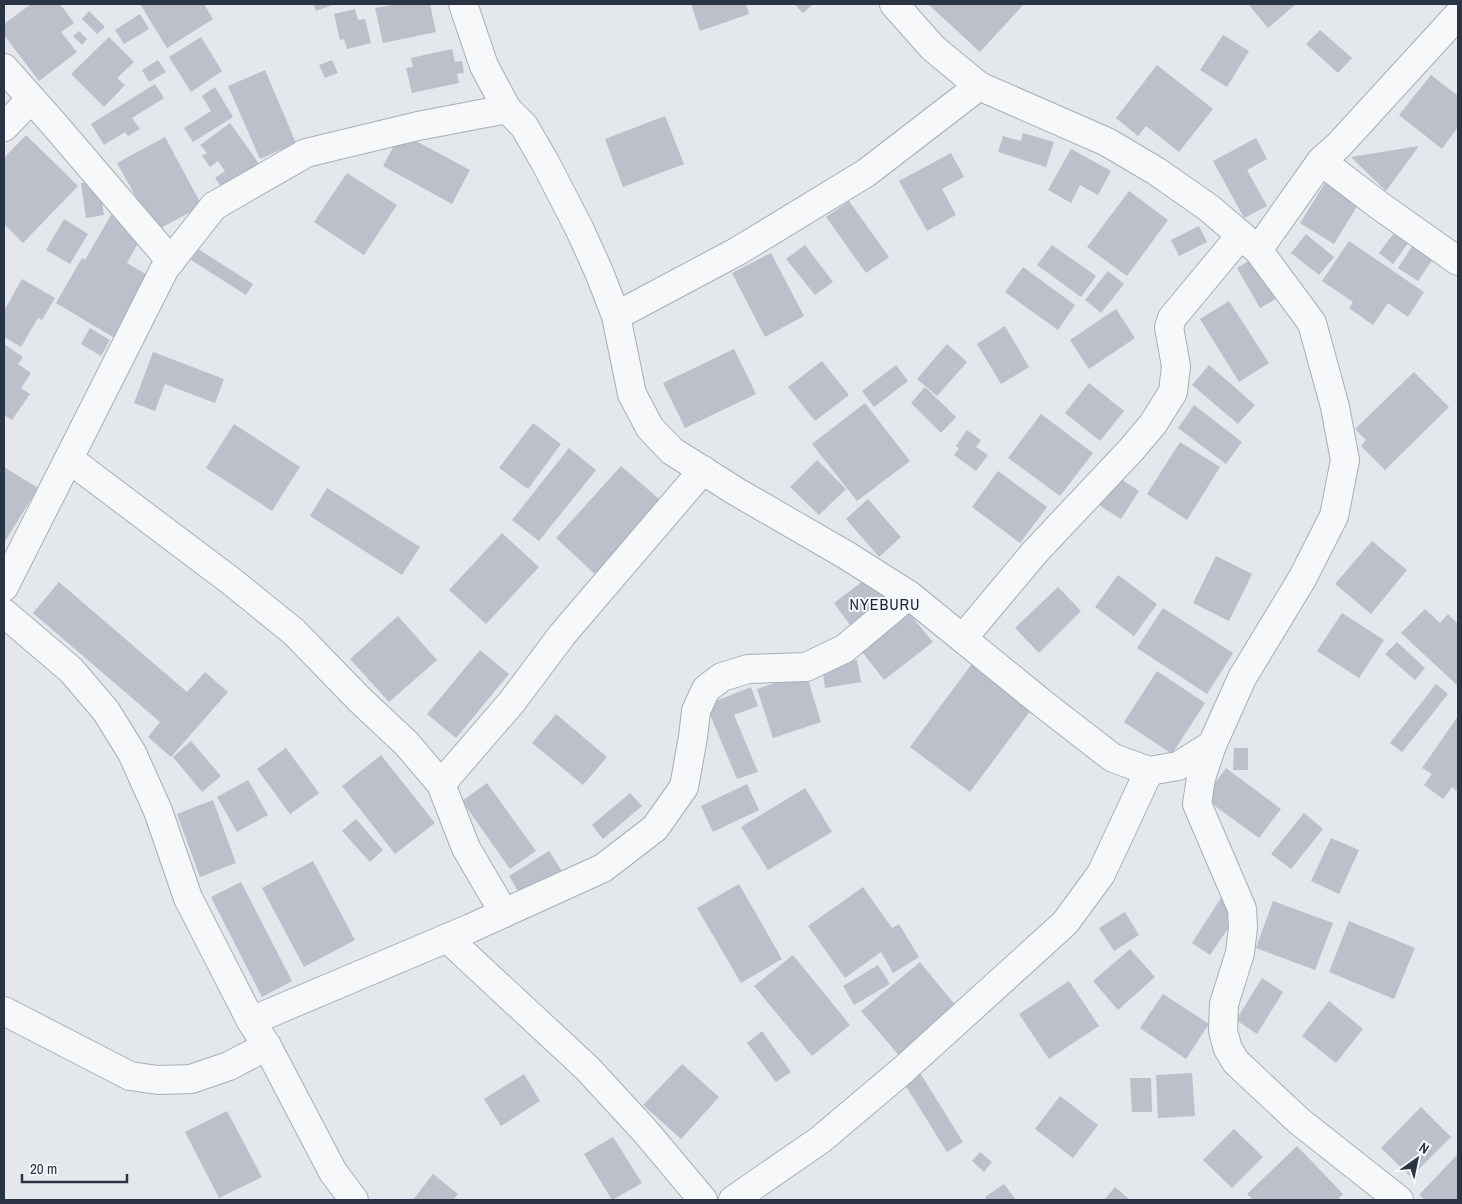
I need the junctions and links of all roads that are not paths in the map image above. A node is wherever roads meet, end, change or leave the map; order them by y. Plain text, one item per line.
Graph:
1 (463, 4) edge
2 (894, 4) edge
3 (1458, 15) edge
4 (4, 68) edge
5 (979, 86) junction
6 (31, 98) junction
7 (508, 109) junction
8 (4, 127) edge
9 (1321, 161) junction
10 (1250, 242) junction
11 (171, 261) junction
12 (1458, 261) edge
13 (616, 316) junction
14 (69, 459) junction
15 (703, 470) junction
16 (4, 586) edge
17 (909, 595) junction
18 (4, 613) edge
19 (963, 638) junction
20 (1212, 744) junction
21 (1149, 771) junction
22 (441, 784) junction
23 (504, 913) junction
24 (447, 938) junction
25 (4, 1011) edge
26 (251, 1022) junction
27 (267, 1046) junction
28 (354, 1200) edge
29 (703, 1200) edge
30 (733, 1200) edge
31 (1399, 1200) edge

1 - 7 street
2 - 5 street
3 - 9 street
4 - 6 street
5 - 10 street
5 - 13 street
6 - 8 street
6 - 11 street
7 - 11 street
7 - 13 street
9 - 10 street
9 - 12 street
10 - 19 street
10 - 20 street
11 - 14 street
13 - 15 street
14 - 16 street
14 - 22 street
15 - 17 street
15 - 22 street
17 - 19 street
17 - 23 street
18 - 26 street
19 - 21 street
20 - 21 street
20 - 31 street
21 - 30 street
22 - 23 street
23 - 24 street
24 - 26 street
24 - 29 street
25 - 27 street
26 - 27 street
27 - 28 street

